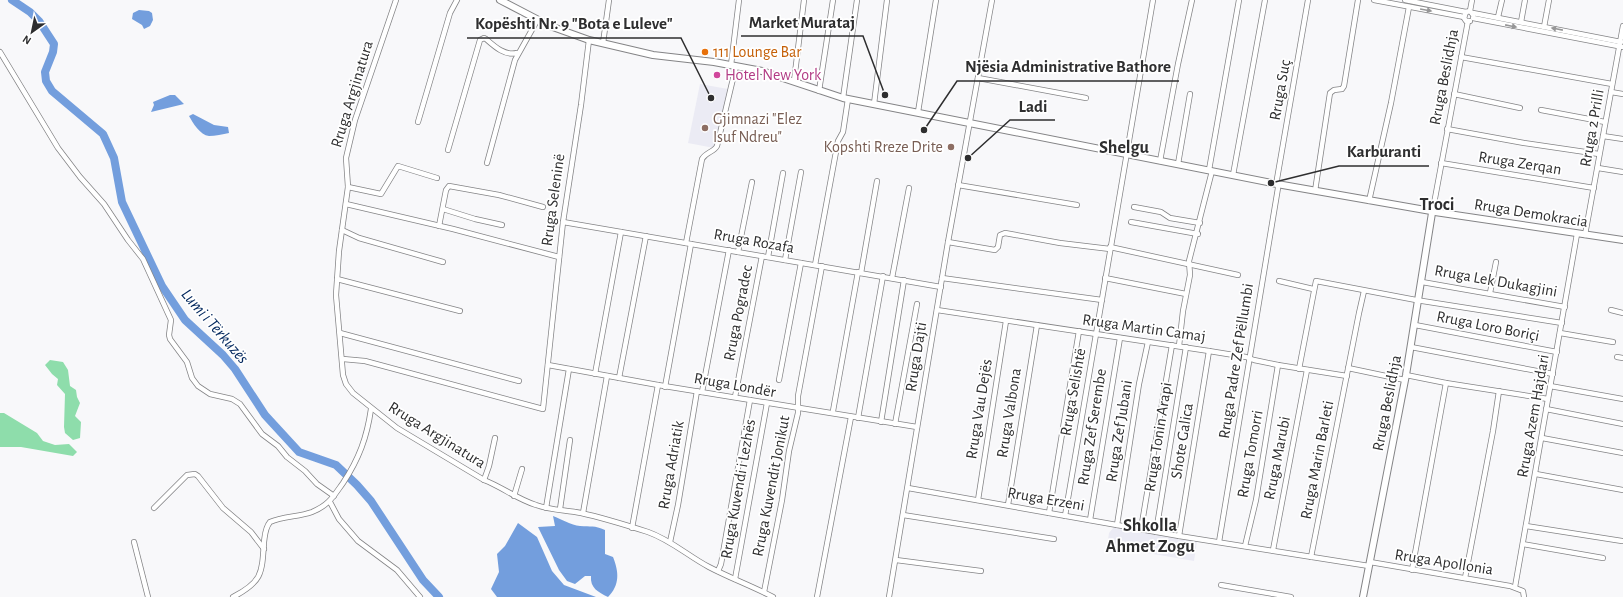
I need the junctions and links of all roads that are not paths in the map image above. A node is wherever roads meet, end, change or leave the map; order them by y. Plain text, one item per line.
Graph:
1 (396, 0) edge
2 (457, 0) edge
3 (500, 0) edge
4 (609, 0) edge
5 (739, 0) edge
6 (804, 0) edge
7 (833, 0) edge
8 (857, 0) edge
9 (887, 0) edge
10 (936, 0) edge
11 (992, 0) edge
12 (1153, 0) edge
13 (1192, 0) edge
14 (1239, 0) edge
15 (1265, 0) edge
16 (1308, 0) edge
17 (1358, 0) edge
18 (1374, 0) edge
19 (1405, 0) edge
20 (1472, 0) edge
21 (1502, 0) edge
22 (1525, 0) edge
23 (1549, 0) edge
24 (1409, 7) junction
25 (1469, 14) junction
26 (1498, 18) junction
27 (538, 19) junction
28 (1521, 22) junction
29 (1623, 26) edge
30 (1544, 27) junction
31 (589, 40) junction
32 (603, 43) junction
33 (1621, 44) edge
34 (0, 52) edge
35 (517, 53) junction
36 (1461, 57) junction
37 (733, 65) junction
38 (978, 78) junction
39 (794, 81) junction
40 (1612, 84) junction
41 (819, 91) junction
42 (1611, 92) junction
43 (1190, 94) dead end
44 (1454, 94) junction
45 (1623, 94) edge
46 (1086, 98) dead end
47 (846, 99) junction
48 (874, 104) junction
49 (1520, 108) dead end
50 (1541, 110) dead end
51 (918, 112) junction
52 (418, 122) dead end
53 (1606, 122) junction
54 (970, 123) junction
55 (1447, 129) junction
56 (1603, 136) junction
57 (1623, 139) edge
58 (448, 150) dead end
59 (1126, 154) junction
60 (1600, 154) junction
61 (1160, 161) junction
62 (486, 163) dead end
63 (1441, 163) junction
64 (1178, 164) junction
65 (1598, 168) junction
66 (1211, 170) junction
67 (801, 172) dead end
68 (1623, 172) edge
69 (782, 173) dead end
70 (1233, 175) junction
71 (437, 178) dead end
72 (877, 181) dead end
73 (752, 182) dead end
74 (1277, 184) junction
75 (958, 185) junction
76 (348, 188) junction
77 (908, 188) dead end
78 (1594, 188) junction
79 (1315, 191) junction
80 (1369, 201) junction
81 (346, 204) junction
82 (1077, 205) dead end
83 (543, 207) dead end
84 (1134, 207) dead end
85 (443, 209) junction
86 (1433, 211) junction
87 (563, 222) junction
88 (1131, 222) dead end
89 (1200, 223) junction
90 (502, 225) dead end
91 (439, 226) junction
92 (342, 230) junction
93 (621, 232) junction
94 (1198, 234) junction
95 (1577, 234) junction
96 (1585, 235) junction
97 (646, 236) junction
98 (1623, 240) edge
99 (948, 242) junction
100 (688, 243) junction
101 (1110, 248) junction
102 (728, 250) junction
103 (738, 252) junction
104 (762, 256) junction
105 (768, 257) junction
106 (559, 258) junction
107 (785, 260) junction
108 (443, 262) dead end
109 (1496, 262) dead end
110 (801, 263) junction
111 (1189, 264) junction
112 (815, 265) junction
113 (822, 266) junction
114 (859, 273) junction
115 (1238, 275) dead end
116 (883, 276) junction
117 (892, 278) junction
118 (942, 278) junction
119 (1105, 278) junction
120 (337, 279) junction
121 (904, 280) junction
122 (1279, 281) dead end
123 (1422, 282) junction
124 (941, 286) junction
125 (1314, 289) junction
126 (1364, 291) junction
127 (1490, 293) junction
128 (1186, 294) junction
129 (1102, 300) junction
130 (1419, 300) junction
131 (917, 304) dead end
132 (1565, 307) junction
133 (937, 310) junction
134 (1611, 310) dead end
135 (460, 311) dead end
136 (1623, 313) edge
137 (1006, 321) junction
138 (1562, 323) junction
139 (1037, 325) junction
140 (1414, 325) junction
141 (1079, 332) junction
142 (340, 333) junction
143 (1560, 333) junction
144 (1096, 334) junction
145 (1120, 338) junction
146 (1148, 342) junction
147 (1613, 342) dead end
148 (1172, 345) junction
149 (1179, 346) junction
150 (1186, 347) junction
151 (1411, 347) junction
152 (1209, 351) junction
153 (1557, 352) junction
154 (1617, 357) dead end
155 (1250, 358) junction
156 (1623, 358) edge
157 (343, 359) junction
158 (548, 365) junction
159 (1278, 365) junction
160 (1348, 368) junction
161 (569, 369) junction
162 (1299, 369) junction
163 (1307, 370) junction
164 (595, 374) junction
165 (1552, 374) junction
166 (607, 376) junction
167 (1347, 376) junction
168 (1406, 377) junction
169 (620, 378) junction
170 (779, 380) dead end
171 (519, 381) dead end
172 (1446, 383) junction
173 (658, 385) junction
174 (665, 386) junction
175 (1550, 386) junction
176 (700, 391) junction
177 (1499, 391) junction
178 (735, 397) junction
179 (1548, 399) junction
180 (750, 400) junction
181 (1623, 400) edge
182 (767, 403) junction
183 (371, 409) junction
184 (799, 409) junction
185 (1546, 409) junction
186 (833, 411) dead end
187 (851, 417) junction
188 (858, 418) junction
189 (881, 422) junction
190 (895, 424) junction
191 (1623, 424) edge
192 (918, 427) junction
193 (495, 438) dead end
194 (1542, 438) junction
195 (570, 440) dead end
196 (1623, 453) edge
197 (522, 469) dead end
198 (1536, 474) junction
199 (484, 480) junction
200 (908, 488) junction
201 (1623, 490) edge
202 (334, 496) junction
203 (514, 496) junction
204 (978, 500) junction
205 (330, 502) junction
206 (1008, 506) junction
207 (154, 508) dead end
208 (546, 508) junction
209 (560, 509) junction
210 (583, 513) junction
211 (1049, 513) junction
212 (903, 515) junction
213 (1065, 516) junction
214 (1090, 520) junction
215 (1117, 525) junction
216 (1526, 526) junction
217 (632, 528) junction
218 (1141, 529) junction
219 (1156, 532) junction
220 (1179, 536) junction
221 (1054, 540) dead end
222 (1622, 541) dead end
223 (134, 542) dead end
224 (670, 542) junction
225 (1219, 542) junction
226 (1523, 544) junction
227 (1245, 546) junction
228 (264, 549) junction
229 (1273, 550) junction
230 (1311, 556) junction
231 (1604, 558) dead end
232 (896, 560) junction
233 (1369, 564) junction
234 (1412, 570) junction
235 (718, 571) junction
236 (981, 571) dead end
237 (1465, 578) junction
238 (735, 579) junction
239 (1221, 585) dead end
240 (1515, 587) junction
241 (764, 592) junction
242 (148, 597) edge
243 (233, 597) edge
244 (420, 597) edge
245 (773, 597) edge
246 (817, 597) edge
247 (889, 597) edge
248 (1291, 597) edge
249 (1363, 597) edge
250 (1524, 597) edge

1 - 76 street, Rruga Argjinatura
2 - 52 street
3 - 27 main road, Rruga Demokracia
4 - 32 street
5 - 37 street
6 - 39 street
7 - 41 street
8 - 47 street
9 - 48 street
10 - 51 street
11 - 38 street, Rruga Dajti
12 - 59 street, Rruga Selishtë
13 - 61 street
14 - 66 street
15 - 70 street
16 - 74 street, Rruga Suç
17 - 79 street
18 - 24 street
19 - 25 street
20 - 25 street, Rruga Beslidhja
21 - 26 street
22 - 28 street
23 - 30 street
24 -> 25 street
24 - 80 street
25 - 26 street
25 -> 33 street
25 - 36 street, Rruga Beslidhja
26 - 28 street
27 - 31 main road, Rruga Demokracia
27 - 35 street
28 - 30 street
29 - 33 street, Rruga 2 Prilli
33 -> 30 street
31 - 32 main road, Rruga Demokracia
31 - 87 street, Rruga Seleninë
32 - 37 main road, Rruga Demokracia
33 - 40 street, Rruga 2 Prilli
34 - 202 street
35 - 58 street
35 - 62 street
36 - 40 street
36 - 44 street, Rruga Beslidhja
37 - 39 main road, Rruga Demokracia
37 - 100 street
38 - 46 street
38 - 54 street, Rruga Dajti
39 - 41 main road, Rruga Demokracia
40 - 42 street, Rruga 2 Prilli
41 - 47 main road, Rruga Demokracia
42 - 45 street
42 - 53 street, Rruga 2 Prilli
43 - 64 street
44 - 49 street
44 - 55 street, Rruga Beslidhja
47 - 48 main road, Rruga Demokracia
47 - 112 street
48 - 51 main road, Rruga Demokracia
50 - 53 street
51 - 54 main road, Rruga Demokracia
53 - 56 street, Rruga 2 Prilli
54 - 59 main road, Rruga Demokracia
54 - 75 street, Rruga Dajti
55 - 60 street
55 - 63 street, Rruga Beslidhja
56 - 57 street
56 - 60 street, Rruga 2 Prilli
59 - 61 main road, Rruga Demokracia
59 - 101 street, Rruga Selishtë
60 - 65 street, Rruga 2 Prilli
61 - 64 main road, Rruga Demokracia
63 - 78 street, Rruga Zerqan
63 - 86 street, Rruga Beslidhja
64 - 66 main road, Rruga Demokracia
65 - 68 street
65 - 78 street, Rruga 2 Prilli
66 - 70 main road, Rruga Demokracia
66 - 89 street
67 - 107 street
69 - 105 street
70 - 74 main road, Rruga Demokracia
71 - 76 street
72 - 114 street
73 - 103 street
74 - 79 main road, Rruga Demokracia
74 - 155 street, Rruga Padre Zef Pëllumbi
75 - 82 street
75 - 99 street, Rruga Dajti
76 - 81 street, Rruga Argjinatura
77 - 117 street
78 - 96 street, Rruga 2 Prilli
79 - 80 main road, Rruga Demokracia
80 - 86 main road, Rruga Demokracia
81 - 91 street
81 - 92 street, Rruga Argjinatura
83 - 85 street
84 - 89 street
85 - 90 street
85 - 91 street
86 - 95 main road, Rruga Demokracia
86 - 123 main road, Rruga Beslidhja
87 - 93 street, Rruga Rozafa
87 - 106 street, Rruga Seleninë
88 - 94 street
89 - 94 street
91 - 106 street
92 - 108 street
92 - 120 street, Rruga Argjinatura
93 - 97 street, Rruga Rozafa
93 - 164 street
94 - 111 street
95 - 96 main road, Rruga Demokracia
95 - 132 street, Rruga Azem Hajdari
96 - 98 main road, Rruga Demokracia
97 - 100 street, Rruga Rozafa
97 - 169 street
99 - 101 street
99 - 118 street, Rruga Dajti
100 - 102 street, Rruga Rozafa
100 - 174 street
101 - 111 street
101 - 119 street, Rruga Selishtë
102 - 103 street, Rruga Rozafa
102 - 176 street, Rruga Adriatik
103 - 104 street, Rruga Rozafa
104 - 105 street, Rruga Rozafa
104 - 178 street, Rruga Pogradec
105 - 107 street, Rruga Rozafa
106 - 158 street, Rruga Seleninë
107 - 110 street, Rruga Rozafa
109 - 127 street
110 - 112 street, Rruga Rozafa
110 - 170 street
111 - 115 street
111 - 128 street
112 - 113 street, Rruga Rozafa
113 - 114 street, Rruga Rozafa
113 - 184 street, Rruga Kuvendit Jonikut
114 - 116 street, Rruga Rozafa
114 - 186 street
116 - 117 street, Rruga Rozafa
116 - 188 street
117 - 121 street, Rruga Rozafa
118 - 124 street, Rruga Dajti
118 - 129 street
119 - 128 street
119 - 129 street, Rruga Selishtë
120 - 135 street
120 - 142 street, Rruga Argjinatura
121 - 124 street, Rruga Rozafa
121 - 189 street
122 - 125 street
123 - 127 street, Rruga Lek Dukagjini
123 - 130 main road, Rruga Beslidhja
124 - 133 street, Rruga Dajti
125 - 126 street
125 - 162 street
126 - 130 street
126 - 160 street, Rruga Marin Barleti
127 - 132 street, Rruga Lek Dukagjini
128 - 149 street
129 - 144 street, Rruga Selishtë
130 - 138 street
130 - 140 main road, Rruga Beslidhja
131 - 190 street
132 - 138 street, Rruga Azem Hajdari
133 - 137 street, Rruga Martin Camaj
133 - 192 street, Rruga Dajti
134 - 136 street
137 - 139 street, Rruga Martin Camaj
137 - 204 street, Rruga Vau Dejës
138 - 143 street, Rruga Azem Hajdari
139 - 141 street, Rruga Martin Camaj
139 - 206 street, Rruga Valbona
140 - 151 main road, Rruga Beslidhja
140 - 153 street, Rruga Loro Boriçi
141 - 144 street, Rruga Martin Camaj
141 - 211 street
142 - 157 street, Rruga Argjinatura
142 - 171 street
143 - 147 street
143 - 153 street, Rruga Azem Hajdari
144 - 145 street, Rruga Martin Camaj
144 - 213 street, Rruga Selishtë
145 - 146 street, Rruga Martin Camaj
145 - 214 street, Rruga Zef Serembe
146 - 148 street, Rruga Martin Camaj
146 - 215 street, Rruga Zef Jubani
148 - 149 street, Rruga Martin Camaj
148 - 218 street
149 - 150 street, Rruga Martin Camaj
150 - 152 street, Rruga Martin Camaj
150 - 219 street, Rruga Tonin Arapi
151 - 165 street
151 - 168 main road, Rruga Beslidhja
152 - 155 street, Rruga Martin Camaj
152 - 220 street, Shote Galica
153 - 165 street, Rruga Azem Hajdari
154 - 156 street
155 - 159 street, Rruga Martin Camaj
155 - 225 street, Rruga Padre Zef Pëllumbi
157 - 158 street, Rruga Seleninë
157 - 183 street, Rruga Argjinatura
158 - 161 street, Rruga Londër
159 - 162 street, Rruga Martin Camaj
159 - 227 street, Rruga Tomorri
160 - 167 street, Rruga Marin Barleti
160 - 168 street
161 - 164 street, Rruga Londër
161 - 208 street
162 - 163 street, Rruga Martin Camaj
163 - 167 street, Rruga Martin Camaj
163 - 229 street, Rruga Marubi
164 - 166 street, Rruga Londër
165 - 175 street, Rruga Azem Hajdari
166 - 169 street, Rruga Londër
166 - 210 street
167 - 230 street, Rruga Marin Barleti
168 - 172 street
168 - 233 main road, Rruga Beslidhja
169 - 173 street, Rruga Londër
172 - 177 street
172 - 234 street
173 - 174 street, Rruga Londër
173 - 217 street
174 - 176 street, Rruga Londër
175 - 179 street, Rruga Azem Hajdari
175 - 181 street
176 - 178 street, Rruga Londër
176 - 224 street, Rruga Adriatik
177 - 179 street
177 - 237 street
178 - 180 street, Rruga Londër
179 - 185 street, Rruga Azem Hajdari
180 - 182 street, Rruga Londër
180 - 235 street
182 - 184 street, Rruga Londër
182 - 238 street, Rruga Kuvendi i Lezhës
183 - 199 street, Rruga Argjinatura
183 - 202 street
184 - 187 street, Rruga Londër
184 - 241 street, Rruga Kuvendit Jonikut
185 - 191 street
185 - 194 street, Rruga Azem Hajdari
187 - 188 street, Rruga Londër
187 - 246 street
188 - 189 street, Rruga Londër
189 - 190 street, Rruga Londër
190 - 192 street, Rruga Londër
192 - 200 street, Rruga Dajti
193 - 199 street
194 - 196 street
194 - 198 street, Rruga Azem Hajdari
195 - 209 street
197 - 203 street
198 - 201 street
198 - 216 street, Rruga Azem Hajdari
199 - 203 street, Rruga Argjinatura
200 - 204 street, Rruga Erzeni
200 - 212 street, Rruga Dajti
202 - 205 street
203 - 208 street, Rruga Argjinatura
204 - 206 street, Rruga Erzeni
205 - 228 street
205 - 244 street
206 - 211 street, Rruga Erzeni
207 - 228 street
208 - 209 street, Rruga Argjinatura
209 - 210 street, Rruga Argjinatura
210 - 217 street, Rruga Argjinatura
211 - 213 street, Rruga Erzeni
212 - 221 street
212 - 232 street, Rruga Dajti
213 - 214 street, Rruga Erzeni
214 - 215 street, Rruga Erzeni
215 - 218 street, Rruga Erzeni
216 - 222 street
216 - 226 street, Rruga Azem Hajdari
217 - 224 street, Rruga Argjinatura
218 - 219 street, Rruga Erzeni
219 - 220 street, Rruga Erzeni
220 - 225 street, Rruga Erzeni
223 - 242 street
224 - 235 street, Rruga Argjinatura
225 - 227 street, Rruga Erzeni
226 - 231 street
226 - 240 street, Rruga Azem Hajdari
227 - 229 street, Rruga Erzeni
228 - 243 street
229 - 230 street, Rruga Erzeni
230 - 233 street, Rruga Erzeni
232 - 236 street
232 - 247 street, Rruga Dajti
233 - 234 street, Rruga Apollonia
233 - 249 main road, Rruga Beslidhja
234 - 237 street, Rruga Apollonia
235 - 238 street, Rruga Argjinatura
237 - 240 street, Rruga Apollonia
238 - 241 street, Rruga Argjinatura
239 - 248 street
240 - 250 street
241 - 245 street, Rruga Argjinatura

